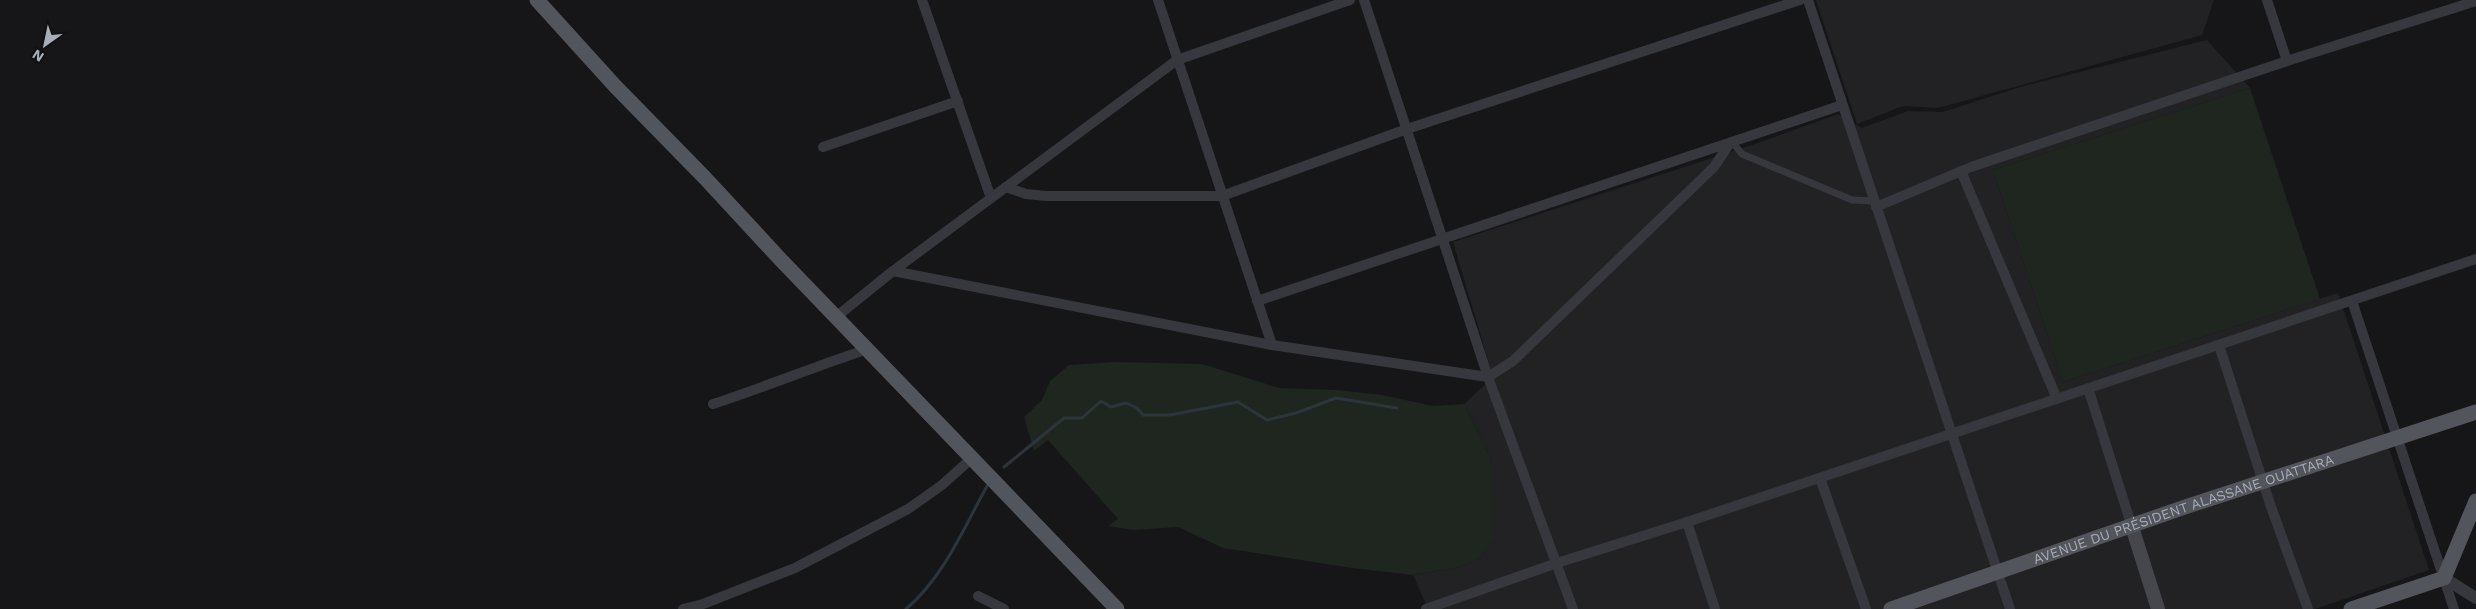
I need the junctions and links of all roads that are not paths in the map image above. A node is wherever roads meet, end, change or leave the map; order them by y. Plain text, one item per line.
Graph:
1 (536, 0) edge
2 (922, 0) edge
3 (1158, 0) edge
4 (1350, 0) edge
5 (1364, 0) edge
6 (1800, 0) edge
7 (1808, 0) edge
8 (2267, 0) edge
9 (2476, 0) edge
10 (1177, 60) junction
11 (2287, 61) junction
12 (958, 101) junction
13 (1842, 105) junction
14 (1407, 129) junction
15 (1731, 142) junction
16 (823, 146) dead end
17 (1961, 171) junction
18 (1006, 187) junction
19 (1222, 196) junction
20 (991, 198) junction
21 (1875, 204) junction
22 (1442, 239) junction
23 (2476, 259) edge
24 (893, 271) junction
25 (2352, 300) junction
26 (1258, 301) junction
27 (836, 317) junction
28 (1272, 345) junction
29 (2219, 345) junction
30 (868, 349) junction
31 (1488, 377) junction
32 (2088, 388) junction
33 (2057, 399) junction
34 (713, 404) dead end
35 (2476, 412) edge
36 (1952, 434) junction
37 (2397, 436) junction
38 (972, 458) junction
39 (1820, 478) junction
40 (2263, 482) junction
41 (2476, 501) edge
42 (1687, 522) junction
43 (2132, 527) junction
44 (1557, 563) junction
45 (1998, 574) junction
46 (2444, 578) junction
47 (978, 596) dead end
48 (2476, 598) edge
49 (683, 609) edge
50 (1004, 609) edge
51 (1117, 609) edge
52 (1426, 609) edge
53 (1572, 609) edge
54 (1715, 609) edge
55 (1866, 609) edge
56 (1891, 609) edge
57 (2010, 609) edge
58 (2158, 609) edge
59 (2308, 609) edge
60 (2351, 609) edge
61 (2454, 609) edge

1 - 27 main road
2 - 12 street
3 - 10 street
4 - 10 street
5 - 14 street
6 - 14 street
7 - 13 street
8 - 11 street
9 - 11 street
10 - 18 street
10 - 19 street
11 - 17 street
12 - 16 street
12 - 20 street
13 - 15 street
13 - 21 street
14 - 19 street
14 - 22 street
15 - 21 street
15 - 22 street
15 - 31 street
17 - 21 street
17 - 33 street
18 - 19 street
18 - 20 street
19 - 26 street
20 - 24 street
21 - 36 street
22 - 26 street
22 - 31 street
23 - 25 street
24 - 27 street
24 - 28 street
25 - 29 street
25 - 37 street
26 - 28 street
27 - 30 main road
28 - 31 street
29 - 32 street
29 - 40 street
30 - 34 street
30 - 38 main road
31 - 44 street
32 - 33 street
32 - 43 street
33 - 36 street
35 - 37 main road, AVENUE DU PRÉSIDENT ALASSANE OUATTARA
36 - 39 street
36 - 45 street
37 - 40 main road, AVENUE DU PRÉSIDENT ALASSANE OUATTARA
37 - 46 street
38 - 49 street
38 - 51 main road
39 - 42 street
39 - 55 street
40 - 43 main road, AVENUE DU PRÉSIDENT ALASSANE OUATTARA
40 - 59 street
41 - 46 main road
42 - 44 street
42 - 54 street
43 - 45 main road, AVENUE DU PRÉSIDENT ALASSANE OUATTARA
43 - 58 main road
44 - 52 street
44 - 53 street
45 - 56 main road, AVENUE DU PRÉSIDENT ALASSANE OUATTARA
45 - 57 street
46 - 48 street
46 - 60 main road
46 - 61 street
47 - 50 street

